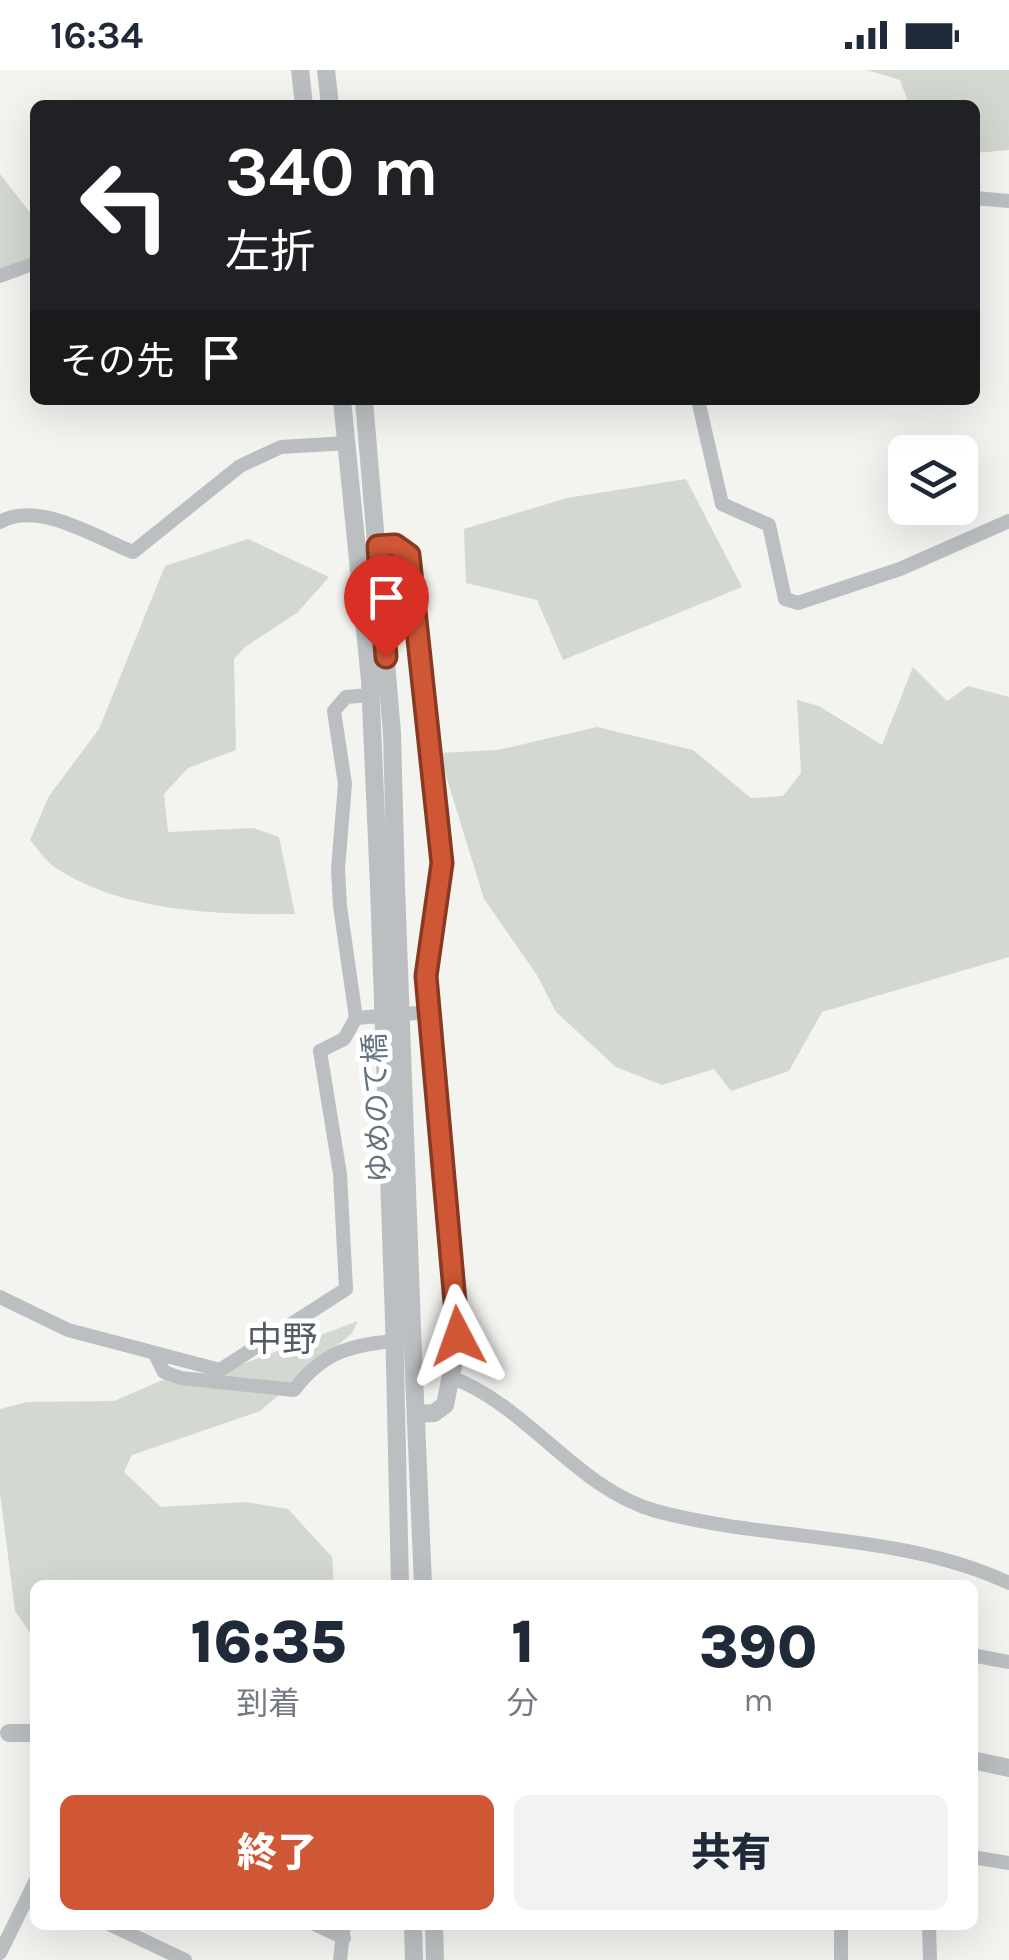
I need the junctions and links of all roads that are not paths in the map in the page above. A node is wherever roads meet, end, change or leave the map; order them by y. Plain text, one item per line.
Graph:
1 (300, 70) edge
2 (326, 70) edge
3 (303, 100) edge
4 (329, 100) edge
5 (980, 198) edge
6 (1009, 201) edge
7 (30, 265) edge
8 (0, 276) edge
9 (343, 405) edge
10 (364, 405) edge
11 (699, 405) edge
12 (348, 443) junction
13 (1009, 521) edge
14 (0, 522) edge
15 (378, 546) junction
16 (370, 695) junction
17 (388, 886) junction
18 (430, 1012) junction
19 (356, 1018) junction
20 (0, 1296) edge
21 (394, 1341) junction
22 (156, 1356) junction
23 (452, 1378) junction
24 (416, 1414) junction
25 (400, 1580) edge
26 (423, 1580) edge
27 (1009, 1582) edge
28 (978, 1656) edge
29 (1009, 1662) edge
30 (0, 1716) edge
31 (30, 1734) edge
32 (4, 1742) edge
33 (978, 1761) edge
34 (1009, 1768) edge
35 (978, 1858) edge
36 (1009, 1862) edge
37 (30, 1892) edge
38 (5, 1928) edge
39 (122, 1930) edge
40 (413, 1930) edge
41 (434, 1930) edge
42 (841, 1930) edge
43 (929, 1930) edge
44 (344, 1932) edge
45 (0, 1953) edge
46 (186, 1960) edge
47 (340, 1960) edge
48 (414, 1960) edge
49 (434, 1960) edge
50 (842, 1960) edge
51 (930, 1960) edge

1 - 3 street
2 - 4 street
5 - 6 street
7 - 8 street
9 - 12 street
10 - 15 street
11 - 13 street
12 - 14 street
12 - 16 street
15 - 17 street
15 - 18 street
16 - 17 street
16 - 19 street
17 - 21 street, ゆめのて橋, bridge
17 - 24 street, ゆめのて橋, bridge
18 - 19 street
18 - 23 street
19 - 22 street
20 - 22 street
21 - 22 street
21 - 25 street, ゆめのて橋
23 - 24 street
23 - 27 street
24 - 26 street, ゆめのて橋
28 - 29 street
30 - 32 street
31 - 32 street
33 - 34 street
35 - 36 street
37 - 38 street
38 - 45 street
39 - 46 street
40 - 48 street
41 - 49 street
42 - 50 street
43 - 51 street
44 - 47 street

